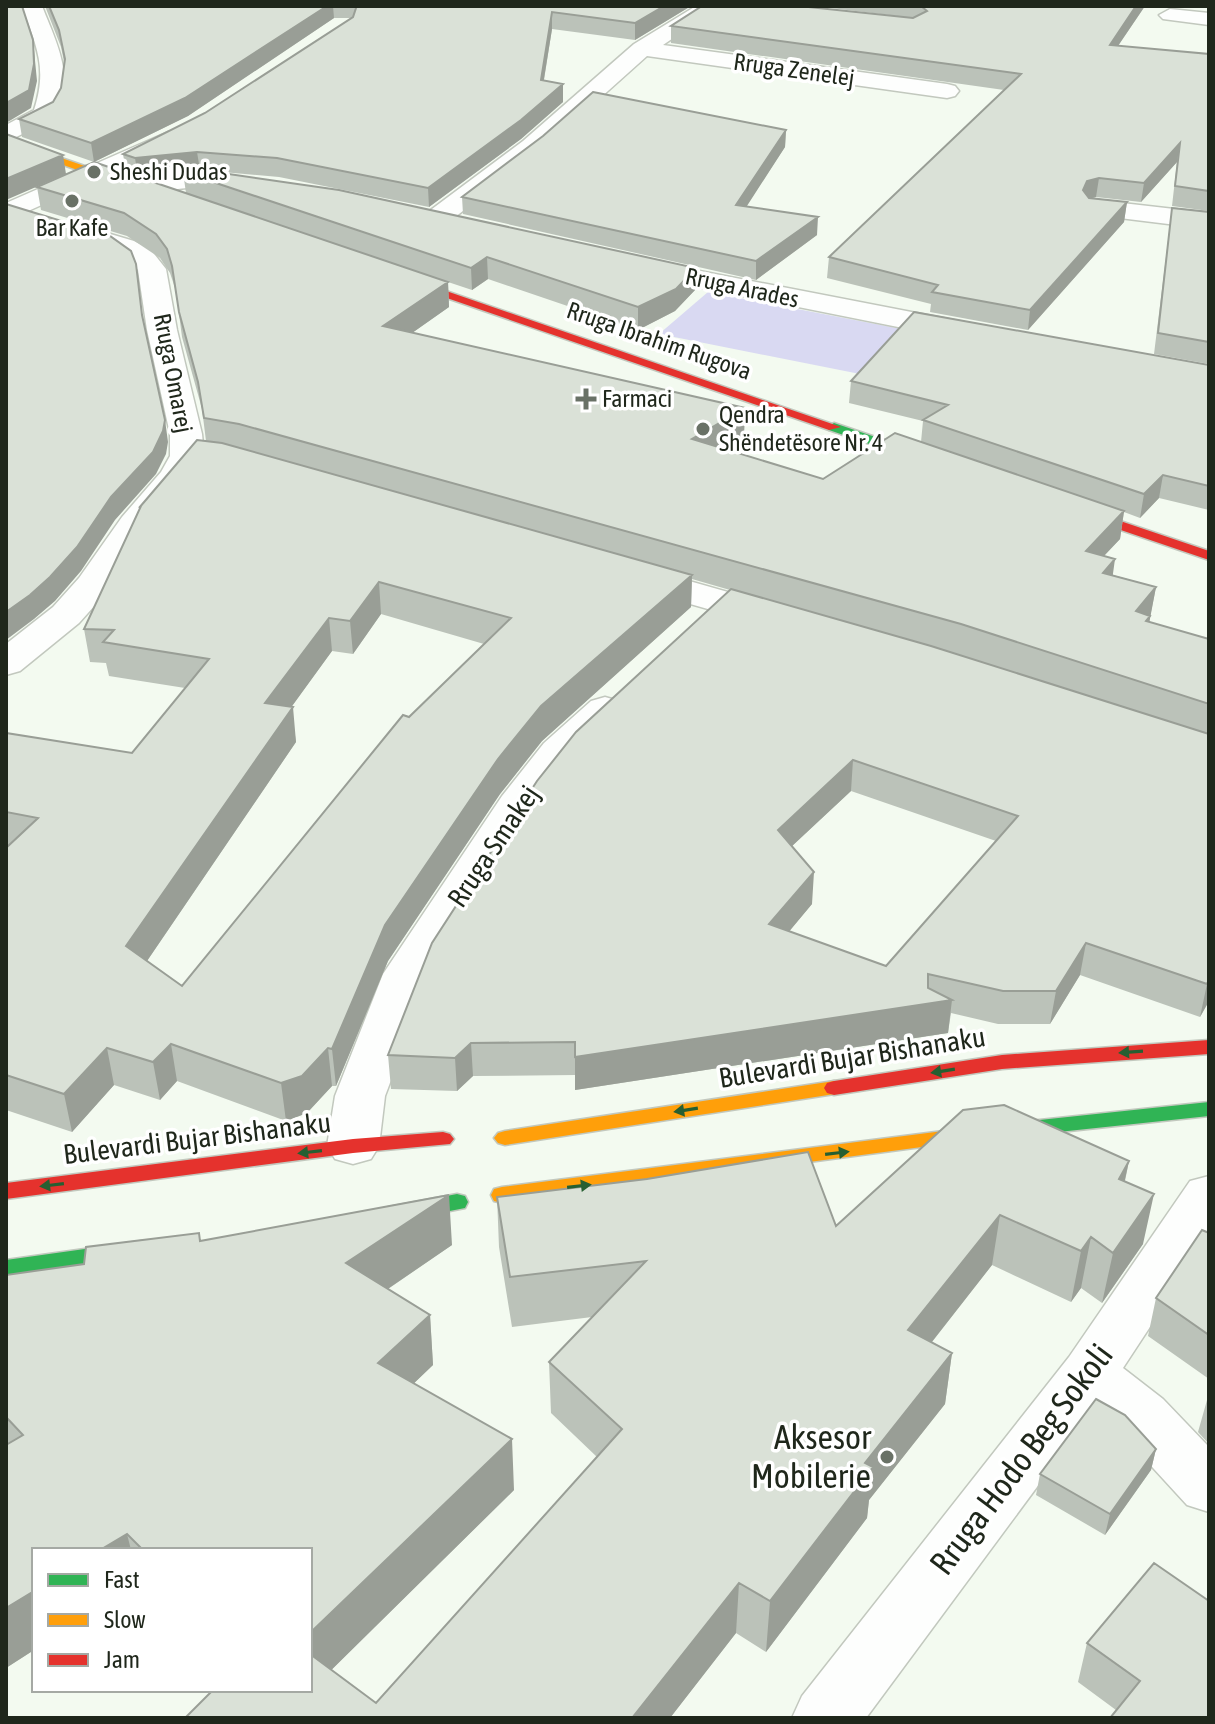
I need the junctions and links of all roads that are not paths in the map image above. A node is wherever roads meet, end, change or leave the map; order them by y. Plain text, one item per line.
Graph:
1 (32, 6) edge
2 (710, 6) edge
3 (1170, 15) dead end
4 (1209, 19) edge
5 (642, 49) junction
6 (947, 91) dead end
7 (184, 131) edge
8 (6, 135) edge
9 (6, 142) edge
10 (94, 172) junction
11 (134, 187) junction
12 (262, 187) edge
13 (172, 200) edge
14 (1096, 208) edge
15 (6, 212) edge
16 (1209, 221) edge
17 (466, 225) edge
18 (609, 261) edge
19 (378, 270) edge
20 (995, 337) edge
21 (952, 467) edge
22 (1043, 499) edge
23 (1209, 556) edge
24 (597, 566) edge
25 (720, 601) junction
26 (809, 627) edge
27 (691, 632) edge
28 (6, 663) edge
29 (640, 679) edge
30 (1209, 1047) edge
31 (1209, 1109) edge
32 (464, 1132) dead end
33 (485, 1132) dead end
34 (505, 1138) junction
35 (443, 1139) junction
36 (353, 1146) junction
37 (425, 1159) dead end
38 (431, 1189) dead end
39 (6, 1191) edge
40 (502, 1195) junction
41 (1209, 1195) edge
42 (457, 1202) junction
43 (369, 1218) edge
44 (164, 1246) edge
45 (6, 1268) edge
46 (1089, 1373) junction
47 (1209, 1487) edge
48 (826, 1718) edge

1 - 8 street
2 - 5 street
3 - 4 street
5 - 6 street, Rruga Zenelej
5 - 17 street
7 - 10 street
9 - 10 main road
10 - 11 main road
10 - 15 street
11 - 12 street
11 - 13 main road
14 - 16 street
15 - 28 street, Rruga Omarej
18 - 20 street, Rruga Arades
19 - 21 main road, Rruga Ibrahim Rugova
22 - 23 main road
24 - 25 street
25 - 26 street
25 - 27 street
29 - 36 street, Rruga Smakej
30 -> 34 main road, Bulevardi Bujar Bishanaku
40 -> 31 main road
32 - 35 main road, Bulevardi Bujar Bishanaku
33 - 34 main road
34 - 40 main road
35 - 36 main road, Bulevardi Bujar Bishanaku
35 - 37 main road
36 -> 39 main road, Bulevardi Bujar Bishanaku
38 - 42 main road
40 - 42 main road
41 - 46 street, Rruga Hodo Beg Sokoli
42 - 43 main road
44 - 45 main road
46 - 47 street
46 - 48 street, Rruga Hodo Beg Sokoli

